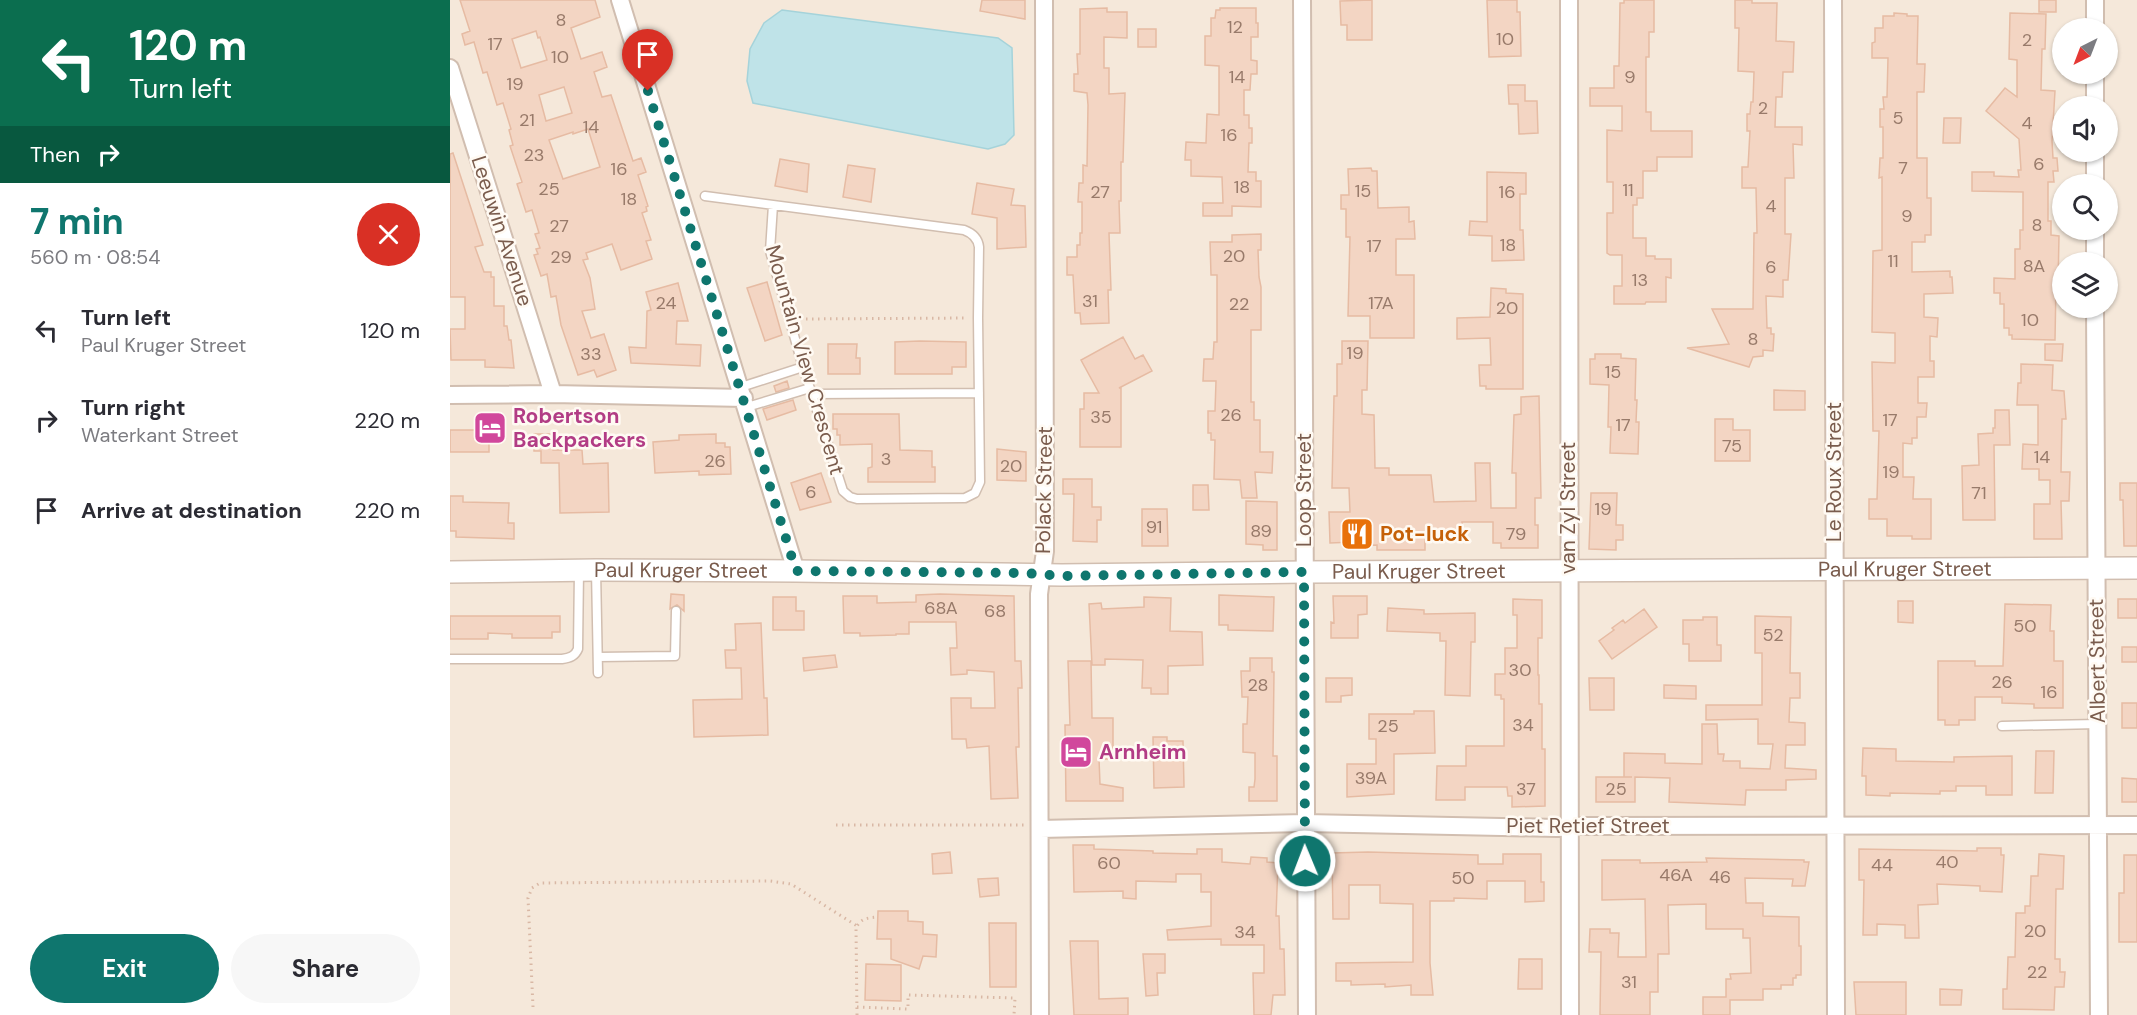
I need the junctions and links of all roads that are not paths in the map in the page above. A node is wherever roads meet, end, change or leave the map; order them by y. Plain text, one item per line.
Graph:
1 (620, 0) edge
2 (1044, 0) edge
3 (1302, 0) edge
4 (1569, 0) edge
5 (1833, 0) edge
6 (2095, 0) edge
7 (2095, 18) edge
8 (450, 68) edge
9 (705, 196) dead end
10 (773, 205) junction
11 (2096, 318) edge
12 (803, 367) junction
13 (811, 391) junction
14 (979, 393) junction
15 (554, 394) junction
16 (450, 395) edge
17 (744, 397) junction
18 (2097, 568) junction
19 (2137, 568) edge
20 (588, 570) junction
21 (1568, 570) junction
22 (1835, 570) junction
23 (796, 571) junction
24 (450, 572) edge
25 (1304, 572) junction
26 (1042, 574) junction
27 (676, 610) dead end
28 (598, 657) junction
29 (450, 659) edge
30 (598, 673) dead end
31 (2098, 724) junction
32 (2002, 726) dead end
33 (1305, 823) junction
34 (1836, 825) junction
35 (2098, 825) junction
36 (2137, 825) edge
37 (1040, 827) junction
38 (1568, 827) junction
39 (1040, 1015) edge
40 (1306, 1015) edge
41 (1570, 1015) edge
42 (1836, 1015) edge
43 (2099, 1015) edge

1 - 17 street
2 - 26 street, Polack Street
3 - 25 street, Loop Street
4 - 21 street, van Zyl Street
5 - 22 street, Le Roux Street
6 - 7 street
8 - 15 street, Leeuwin Avenue
9 - 10 lane, Mountain View Crescent
10 - 12 lane, Mountain View Crescent
10 - 14 lane, Mountain View Crescent
11 - 18 street, Albert Street
12 - 13 lane, Mountain View Crescent
12 - 17 lane
13 - 14 lane
13 - 14 lane, Mountain View Crescent
13 - 17 lane
15 - 16 street
15 - 17 street
17 - 23 street
18 - 19 street, Paul Kruger Street
18 - 22 street, Paul Kruger Street
18 - 31 street, Albert Street
20 - 23 street, Paul Kruger Street
20 - 24 street, Paul Kruger Street
20 - 28 lane
20 - 29 lane
21 - 22 street, Paul Kruger Street
21 - 25 street, Paul Kruger Street
21 - 38 street, van Zyl Street
22 - 34 street, Le Roux Street
23 - 26 street, Paul Kruger Street
25 - 26 street, Paul Kruger Street
25 - 33 street, Loop Street
26 - 37 street, Polack Street
27 - 28 lane
28 - 30 lane
31 - 32 lane
31 - 35 street, Albert Street
33 - 37 street, Piet Retief Street
33 - 38 street, Piet Retief Street
33 - 40 street, Loop Street
34 - 35 street, Piet Retief Street
34 - 38 street, Piet Retief Street
34 - 42 street, Le Roux Street
35 - 36 street, Piet Retief Street
35 - 43 street, Albert Street
37 - 39 street, Polack Street
38 - 41 street, van Zyl Street

